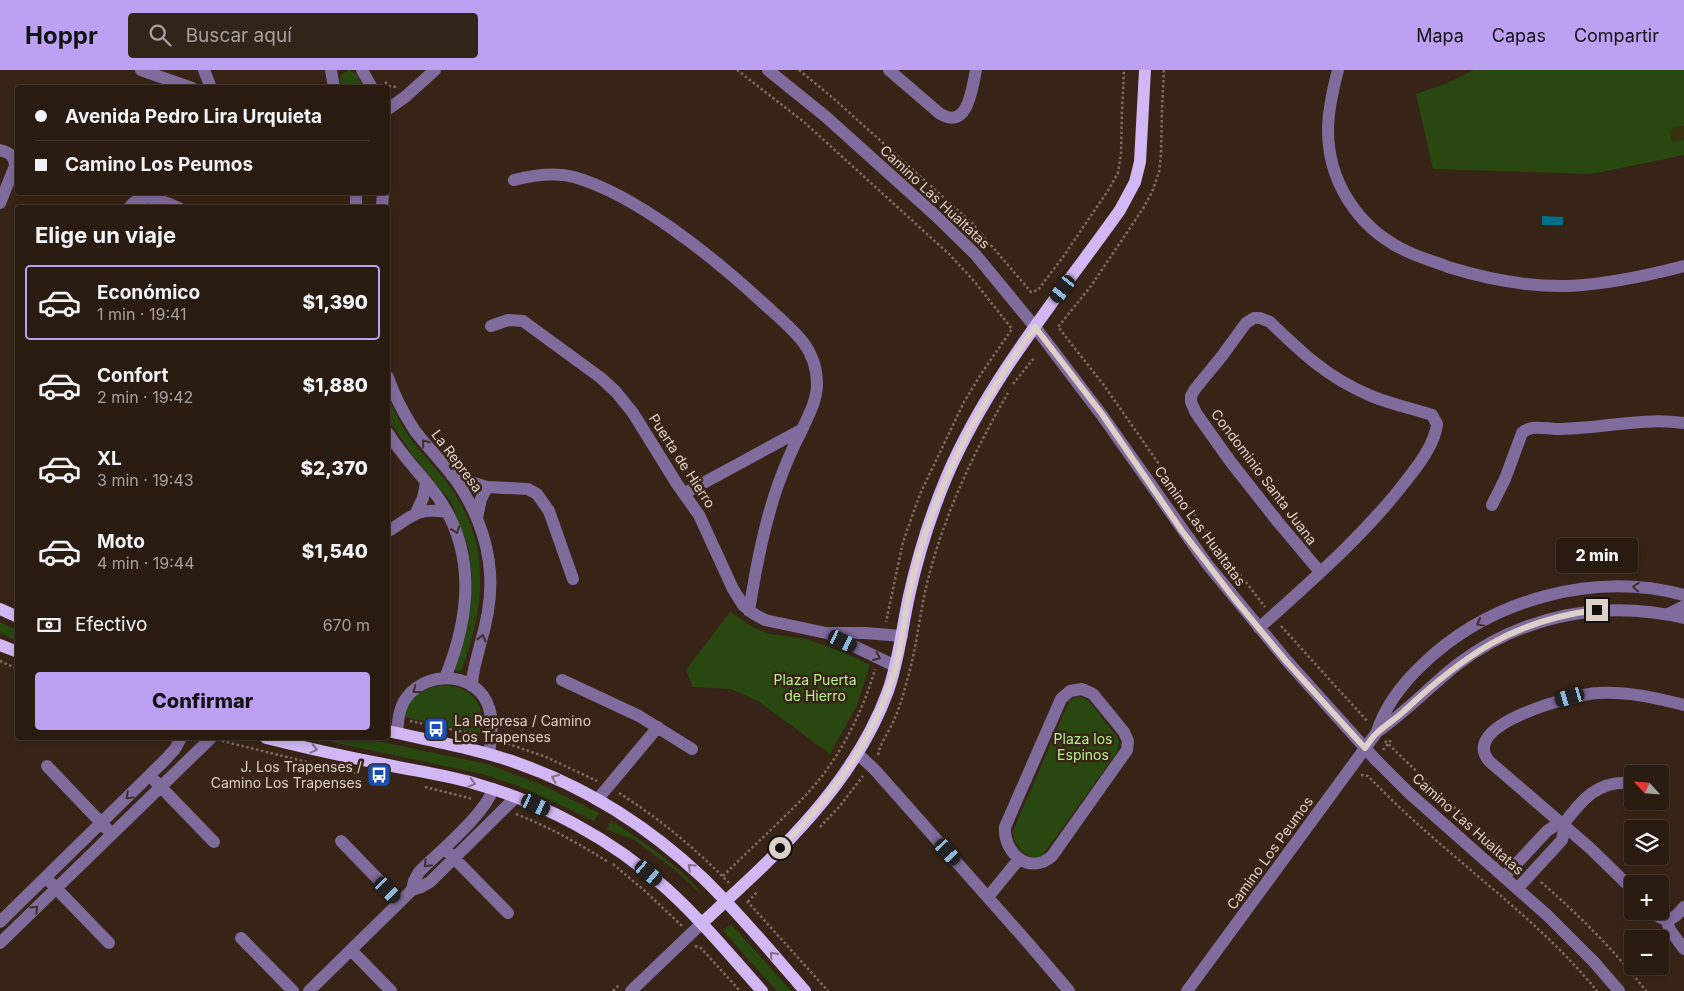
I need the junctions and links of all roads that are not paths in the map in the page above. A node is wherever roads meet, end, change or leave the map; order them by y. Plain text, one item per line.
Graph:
1 (140, 70) edge
2 (204, 70) edge
3 (331, 70) edge
4 (362, 70) edge
5 (435, 70) edge
6 (768, 70) edge
7 (889, 70) edge
8 (976, 70) edge
9 (1145, 70) edge
10 (1338, 70) edge
11 (183, 85) edge
12 (210, 85) edge
13 (334, 85) edge
14 (370, 85) edge
15 (390, 108) edge
16 (0, 150) edge
17 (514, 180) dead end
18 (0, 203) edge
19 (132, 205) edge
20 (171, 205) edge
21 (1684, 266) edge
22 (492, 326) dead end
23 (1035, 327) junction
24 (390, 382) edge
25 (1684, 423) edge
26 (801, 430) junction
27 (390, 436) edge
28 (452, 476) junction
29 (426, 483) junction
30 (487, 487) junction
31 (684, 493) junction
32 (1492, 505) dead end
33 (416, 512) junction
34 (447, 512) junction
35 (477, 518) junction
36 (390, 530) edge
37 (1320, 572) junction
38 (574, 579) dead end
39 (1684, 595) edge
40 (1684, 606) edge
41 (0, 609) edge
42 (749, 611) junction
43 (1668, 614) junction
44 (15, 616) edge
45 (1684, 618) edge
46 (1259, 628) junction
47 (826, 633) junction
48 (902, 636) junction
49 (0, 645) edge
50 (15, 651) edge
51 (895, 666) junction
52 (445, 678) junction
53 (562, 680) dead end
54 (472, 686) junction
55 (1684, 705) edge
56 (658, 727) junction
57 (392, 732) edge
58 (1377, 732) junction
59 (180, 740) edge
60 (209, 740) edge
61 (275, 740) edge
62 (692, 748) dead end
63 (1365, 748) junction
64 (489, 754) junction
65 (858, 754) junction
66 (47, 766) dead end
67 (149, 776) junction
68 (1624, 783) edge
69 (160, 787) junction
70 (493, 789) junction
71 (516, 797) junction
72 (597, 800) junction
73 (101, 823) junction
74 (1563, 825) junction
75 (112, 834) junction
76 (341, 841) dead end
77 (214, 842) dead end
78 (444, 847) junction
79 (454, 858) junction
80 (1019, 859) junction
81 (1504, 877) junction
82 (45, 878) junction
83 (1624, 880) edge
84 (56, 888) junction
85 (1518, 888) junction
86 (412, 890) junction
87 (988, 897) junction
88 (725, 901) junction
89 (400, 902) junction
90 (1684, 907) edge
91 (508, 912) dead end
92 (1669, 919) edge
93 (1, 920) edge
94 (1666, 920) edge
95 (702, 923) junction
96 (13, 930) junction
97 (241, 938) dead end
98 (0, 943) edge
99 (109, 943) dead end
100 (1684, 949) edge
101 (351, 950) junction
102 (293, 991) edge
103 (309, 991) edge
104 (391, 991) edge
105 (631, 991) edge
106 (762, 991) edge
107 (805, 991) edge
108 (1069, 991) edge
109 (1187, 991) edge
110 (1619, 991) edge

1 - 11 street
2 - 12 street
3 - 13 street
4 - 14 street
5 - 15 street
6 - 23 street, Camino Las Hualtatas
7 - 8 street
9 - 23 main road
10 - 21 street
16 - 18 street
17 - 26 street
19 - 20 street
22 - 31 street, Puerta de Hierro
23 - 46 street, Camino Las Hualtatas
23 - 48 main road
28 -> 24 street, La Represa
25 - 32 street
26 - 31 street
26 - 42 street
27 - 29 street
28 - 30 street
28 - 35 street, La Represa
29 - 33 street
29 - 34 street
30 - 35 street
30 - 38 street
31 - 42 street, Puerta de Hierro
33 - 34 street
33 - 36 street
34 -> 52 street
54 -> 35 street, La Represa
37 - 37 street, Condominio Santa Juana
37 - 46 street, Condominio Santa Juana
39 -> 58 street, Camino Los Peumos
40 - 43 street
41 - 44 main road
42 - 47 street, Puerta de Hierro
43 - 45 street, Camino Los Peumos
43 - 58 street, Camino Los Peumos
46 - 63 street, Camino Las Hualtatas
47 - 48 street, Puerta de Hierro
47 -> 51 street, Puerta de Hierro
48 - 51 main road
49 - 50 main road
51 - 65 main road
52 - 54 street
52 -> 57 street
53 - 56 street
54 - 64 street
55 - 74 street
56 - 62 street
56 - 72 street
57 - 64 main road
58 - 63 street, Camino Los Peumos
59 - 67 street
60 - 69 street
61 -> 70 main road
63 - 81 street, Camino Las Hualtatas
63 - 109 street, Camino Los Peumos
72 -> 64 main road
65 - 87 street
65 - 88 main road
66 - 73 street
67 - 69 street
67 -> 73 street
68 - 74 street
69 - 75 street
69 - 77 street
70 - 71 main road
70 - 78 street
71 - 79 street
71 - 95 main road
88 -> 72 main road
73 - 75 street
73 - 82 street
74 - 81 street
74 - 83 street
74 - 85 street
75 - 84 street
76 - 89 street
78 - 79 street
78 -> 86 street
79 - 86 street
79 - 91 street
80 - 80 street
80 - 87 street
81 - 85 street, Camino Las Hualtatas
82 - 84 street
82 - 93 street
96 -> 84 street
84 - 99 street
85 - 110 street, Camino Las Hualtatas
86 - 89 street
87 - 108 street
88 - 95 main road
107 -> 88 main road
89 - 101 street
90 - 92 street
93 - 96 street
94 - 100 street
95 - 105 street
95 - 106 main road
96 - 98 street
97 - 102 street
101 - 103 street
101 - 104 street

